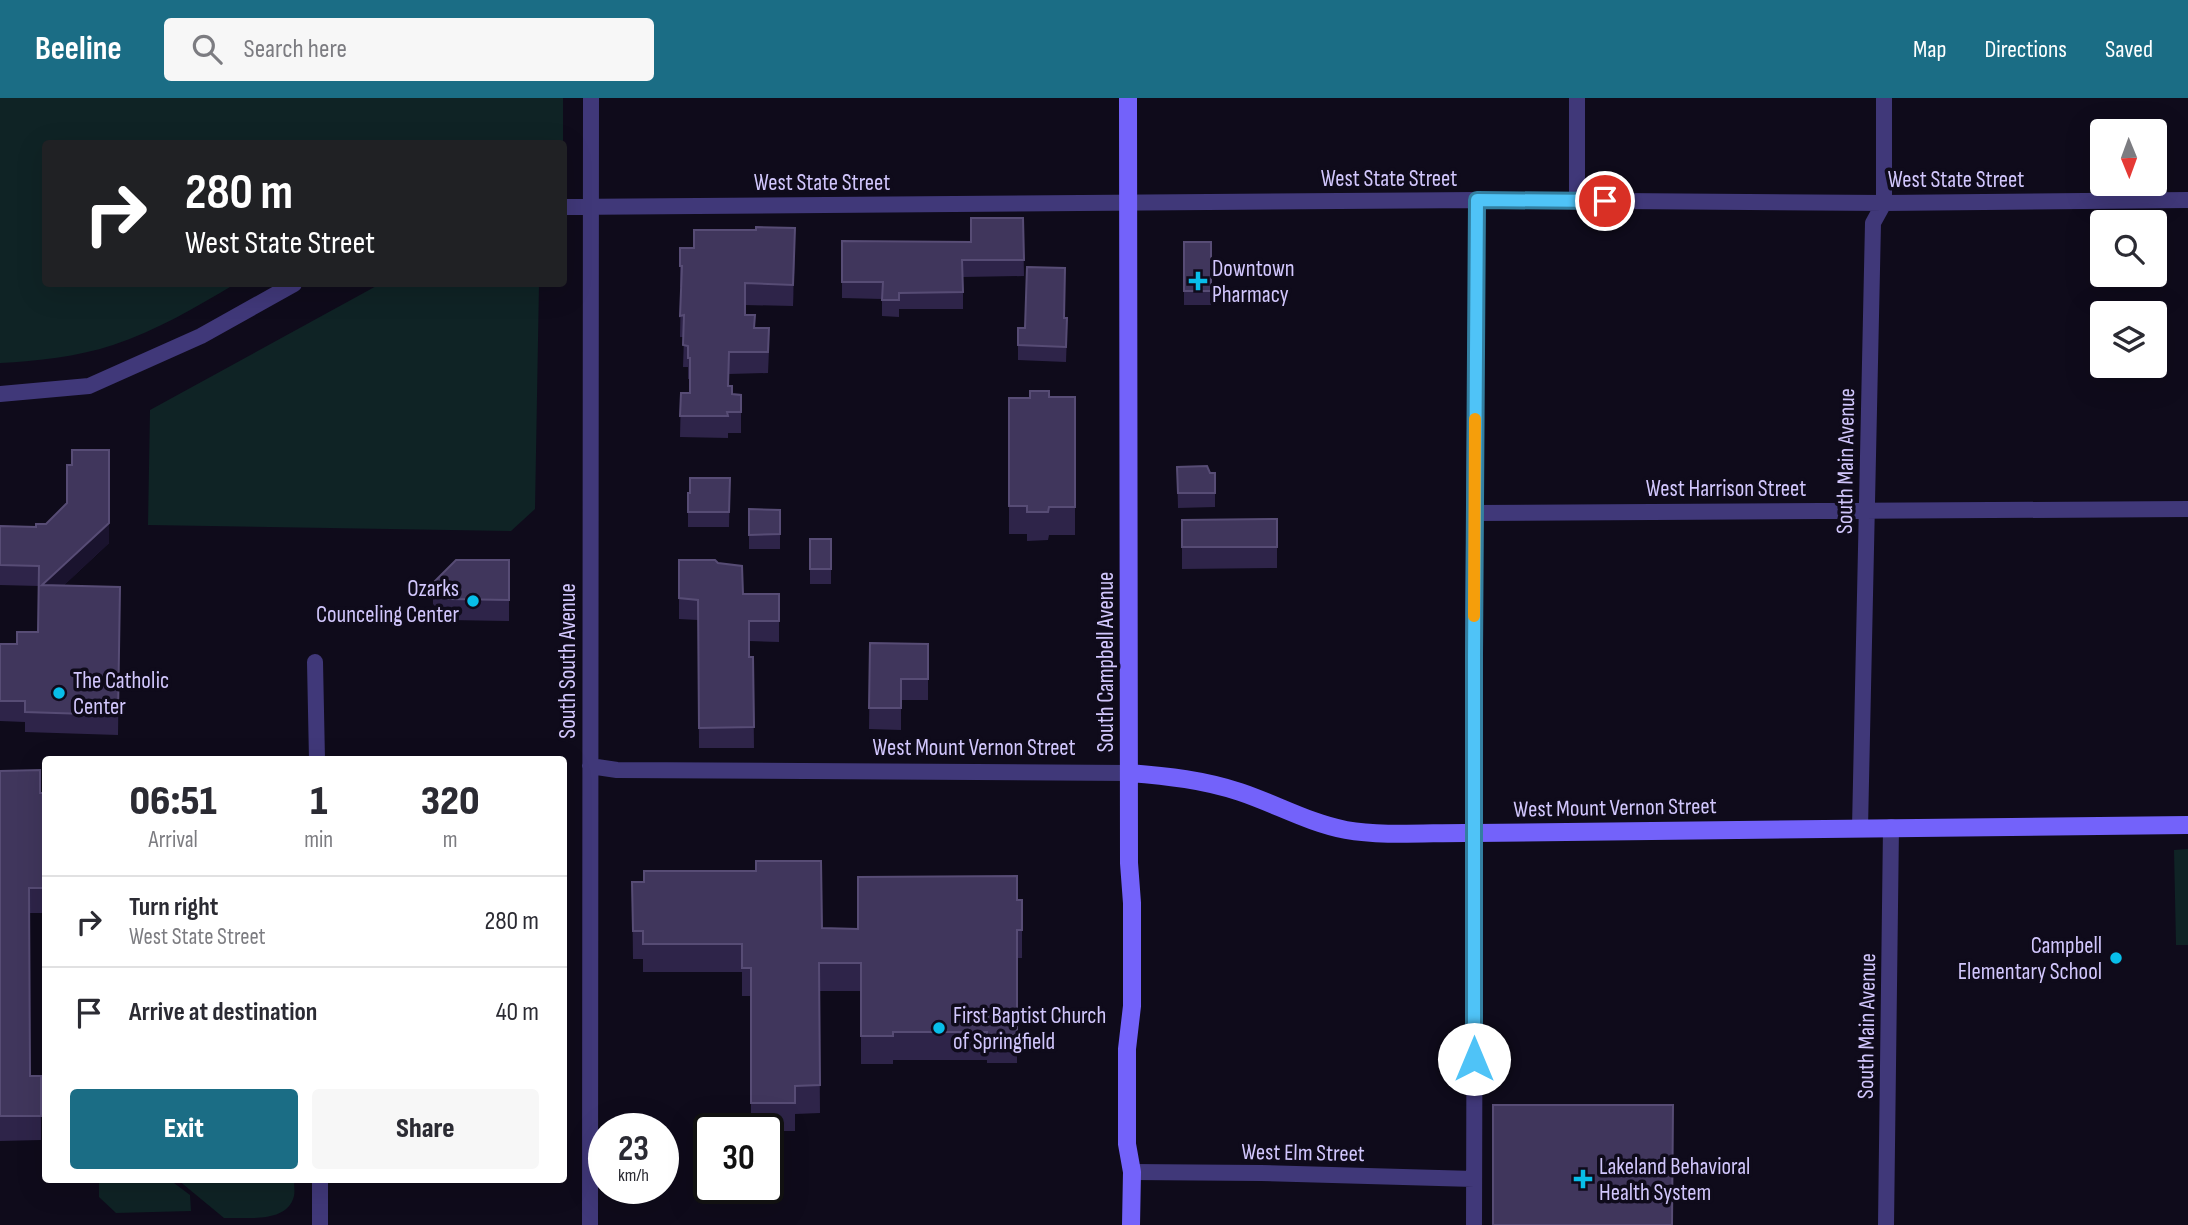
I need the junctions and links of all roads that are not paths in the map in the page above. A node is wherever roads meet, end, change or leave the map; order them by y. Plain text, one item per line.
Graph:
1 (591, 98) edge
2 (1128, 98) edge
3 (1577, 98) edge
4 (1884, 98) edge
5 (1477, 200) junction
6 (1577, 200) junction
7 (2188, 200) edge
8 (1127, 203) junction
9 (1884, 203) junction
10 (591, 206) junction
11 (567, 207) edge
12 (289, 287) edge
13 (0, 394) edge
14 (2188, 509) edge
15 (1867, 510) junction
16 (1475, 513) junction
17 (315, 662) dead end
18 (317, 756) edge
19 (590, 766) junction
20 (1129, 773) junction
21 (2188, 825) edge
22 (1891, 827) junction
23 (1860, 828) junction
24 (1475, 833) junction
25 (1132, 1172) junction
26 (1474, 1179) junction
27 (320, 1183) edge
28 (320, 1225) edge
29 (590, 1225) edge
30 (1131, 1225) edge
31 (1474, 1225) edge
32 (1886, 1225) edge

1 - 10 street, South South Avenue
2 - 8 main road, South Campbell Avenue
3 - 6 street
4 - 9 street, South Main Avenue
5 - 6 street, West State Street
5 - 8 street, West State Street
5 - 16 street
6 - 9 street, West State Street
7 - 9 street, West State Street
8 - 10 street, West State Street
8 - 20 main road, South Campbell Avenue
9 - 15 street, South Main Avenue
10 - 11 street, West State Street
10 - 19 street, South South Avenue
12 - 13 street
14 - 15 street, West Harrison Street
15 - 16 street, West Harrison Street
15 - 23 street, South Main Avenue
16 - 24 street
17 - 18 street
19 - 20 street, West Mount Vernon Street
19 - 29 street, South South Avenue
20 - 24 main road, West Mount Vernon Street
20 - 25 main road, South Campbell Avenue
21 - 22 main road, West Mount Vernon Street
22 - 23 main road, West Mount Vernon Street
22 - 32 street, South Main Avenue
23 - 24 main road, West Mount Vernon Street
24 - 26 street
25 - 26 street, West Elm Street
25 - 30 main road, South Campbell Avenue
26 - 31 street
27 - 28 street

